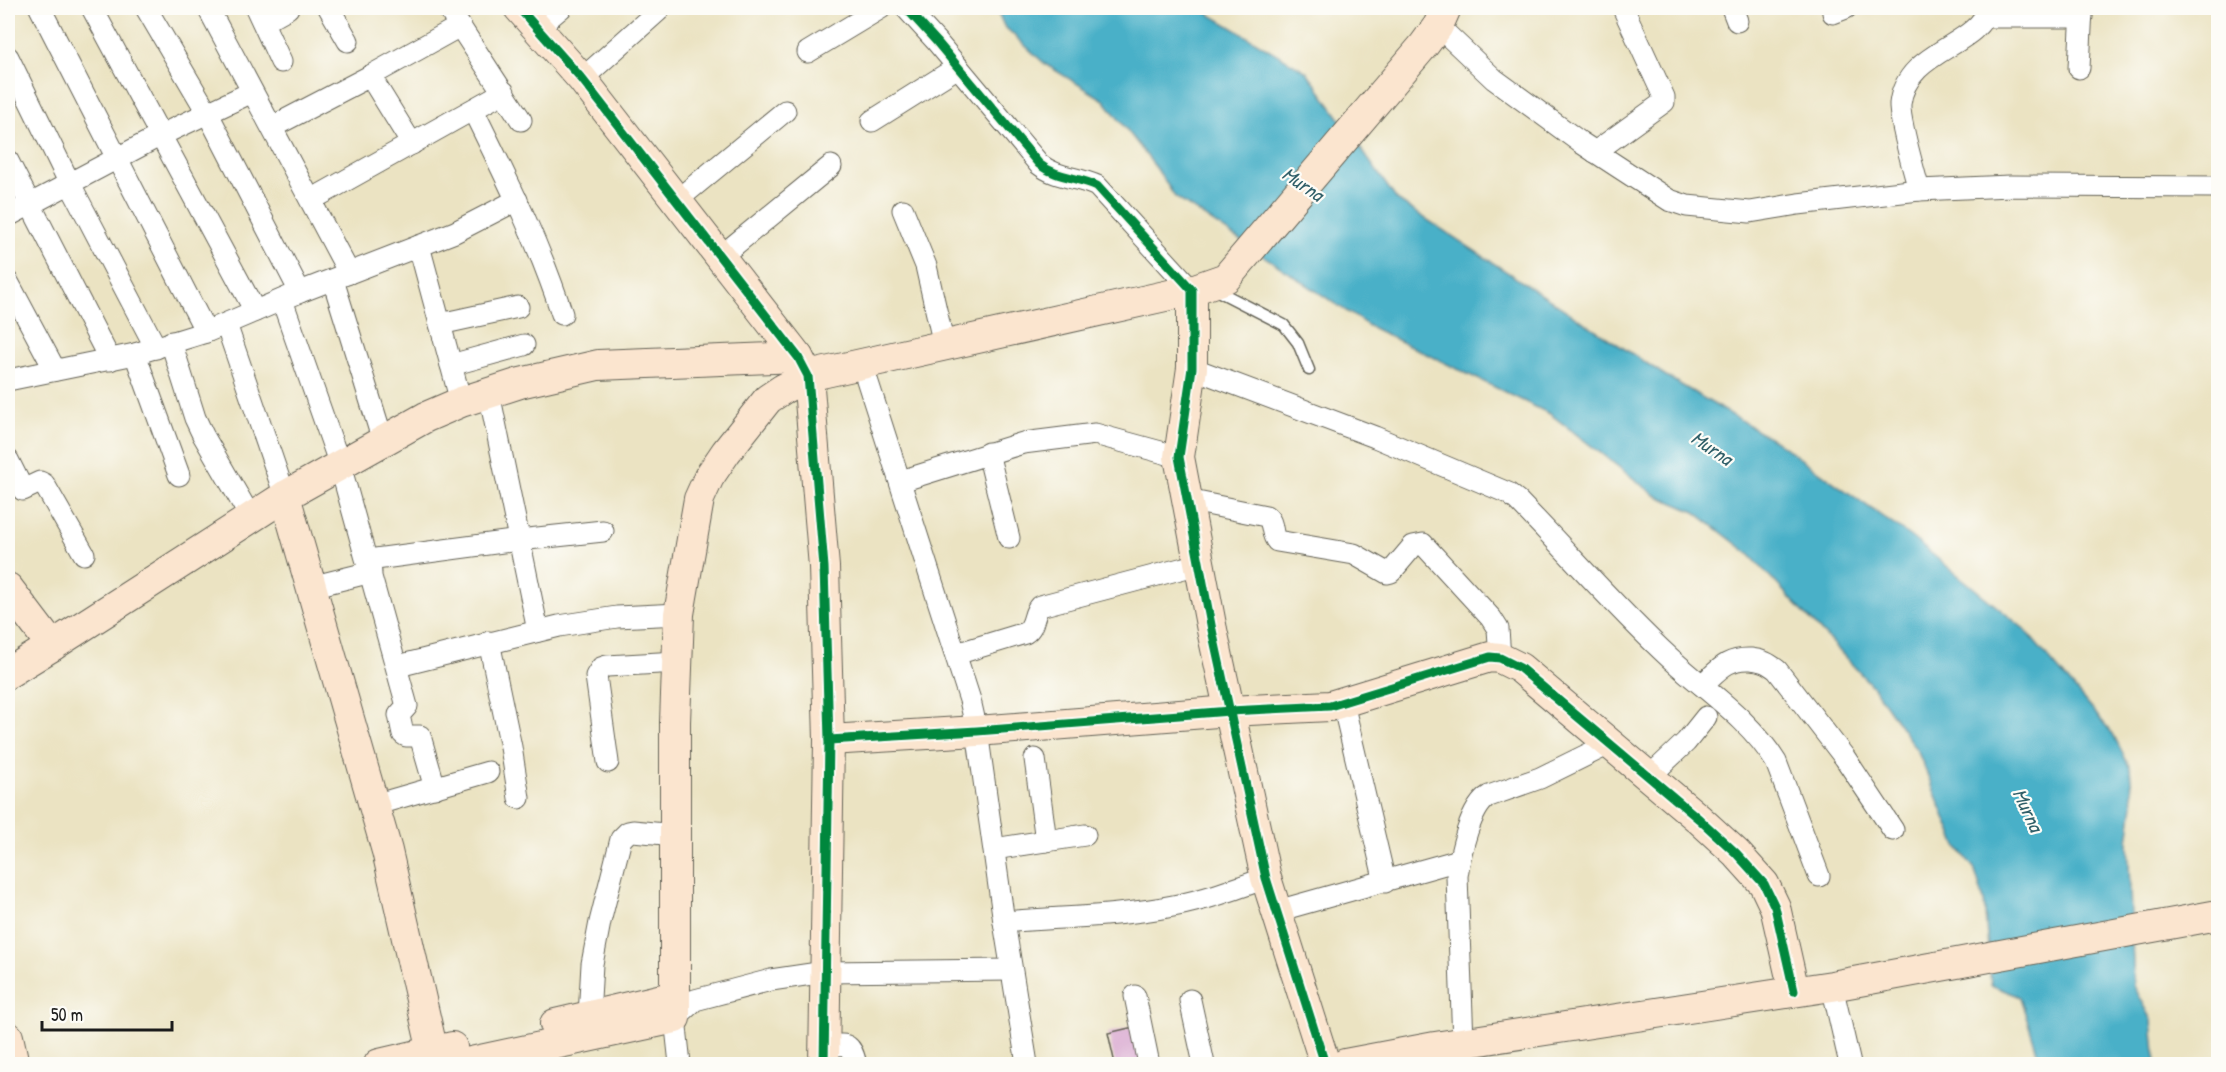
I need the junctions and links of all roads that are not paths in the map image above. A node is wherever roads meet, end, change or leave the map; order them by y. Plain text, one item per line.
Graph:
1 (40, 8) edge
2 (92, 8) edge
3 (146, 8) edge
4 (207, 8) edge
5 (288, 8) edge
6 (328, 8) edge
7 (448, 8) edge
8 (561, 8) edge
9 (881, 8) edge
10 (906, 8) edge
11 (1623, 8) edge
12 (658, 11) dead end
13 (1987, 12) edge
14 (2082, 12) edge
15 (259, 15) edge
16 (1442, 17) edge
17 (528, 18) edge
18 (460, 26) junction
19 (348, 41) dead end
20 (808, 51) dead end
21 (8, 57) edge
22 (281, 63) dead end
23 (958, 67) junction
24 (2079, 68) dead end
25 (370, 76) junction
26 (582, 79) junction
27 (252, 92) junction
28 (504, 92) junction
29 (473, 110) junction
30 (785, 111) dead end
31 (207, 112) junction
32 (521, 120) dead end
33 (873, 121) dead end
34 (272, 127) junction
35 (161, 135) junction
36 (412, 144) junction
37 (1595, 152) junction
38 (117, 159) junction
39 (8, 161) edge
40 (831, 166) dead end
41 (70, 184) junction
42 (2218, 187) edge
43 (1919, 190) junction
44 (311, 200) junction
45 (517, 200) junction
46 (676, 201) junction
47 (30, 204) junction
48 (903, 210) dead end
49 (8, 216) edge
50 (419, 246) junction
51 (720, 257) junction
52 (341, 276) junction
53 (8, 282) edge
54 (1208, 284) junction
55 (291, 296) junction
56 (518, 308) dead end
57 (255, 311) junction
58 (562, 314) dead end
59 (226, 324) junction
60 (440, 324) junction
61 (206, 332) junction
62 (164, 345) junction
63 (524, 345) dead end
64 (944, 345) junction
65 (135, 354) junction
66 (110, 360) junction
67 (862, 364) junction
68 (451, 365) junction
69 (803, 367) junction
70 (1192, 368) junction
71 (55, 370) junction
72 (1309, 370) dead end
73 (8, 380) edge
74 (475, 397) junction
75 (383, 441) junction
76 (988, 453) junction
77 (1179, 457) junction
78 (8, 460) edge
79 (340, 465) junction
80 (179, 475) dead end
81 (901, 481) junction
82 (285, 496) junction
83 (1187, 500) junction
84 (251, 518) junction
85 (603, 531) dead end
86 (1009, 538) dead end
87 (519, 540) junction
88 (84, 554) dead end
89 (1199, 564) junction
90 (369, 566) junction
91 (311, 587) junction
92 (8, 588) edge
93 (679, 614) junction
94 (538, 631) junction
95 (489, 642) junction
96 (52, 646) junction
97 (956, 654) junction
98 (1500, 658) junction
99 (677, 662) junction
100 (398, 666) junction
101 (8, 673) edge
102 (1702, 685) junction
103 (1343, 703) junction
104 (1230, 711) junction
105 (1706, 717) dead end
106 (977, 731) junction
107 (829, 740) junction
108 (1609, 744) junction
109 (1035, 759) dead end
110 (608, 762) dead end
111 (488, 772) dead end
112 (1649, 777) junction
113 (435, 788) junction
114 (519, 798) dead end
115 (374, 805) junction
116 (1893, 830) dead end
117 (675, 835) junction
118 (1085, 835) dead end
119 (1046, 841) junction
120 (994, 849) junction
121 (1459, 860) junction
122 (1819, 876) dead end
123 (1266, 878) junction
124 (1384, 882) junction
125 (1277, 911) junction
126 (2218, 915) edge
127 (1004, 922) junction
128 (1011, 970) junction
129 (825, 972) junction
130 (1832, 986) junction
131 (1794, 991) junction
132 (1135, 996) dead end
133 (1190, 1000) dead end
134 (682, 1005) junction
135 (589, 1016) junction
136 (8, 1037) edge
137 (433, 1052) junction
138 (1444, 1052) edge
139 (824, 1055) edge
140 (1324, 1063) edge
141 (14, 1065) edge
142 (379, 1065) edge
143 (462, 1065) edge
144 (680, 1065) edge
145 (856, 1065) edge
146 (1027, 1065) edge
147 (1149, 1065) edge
148 (1204, 1065) edge
149 (1850, 1065) edge

1 - 38 street
2 - 35 street
3 - 31 street
4 - 27 street
5 - 15 street
6 - 19 street
7 - 18 street
8 - 17 street
9 - 20 street
10 - 23 street
11 - 37 street
12 - 26 street
13 - 14 street
13 - 43 street
14 - 24 street
15 - 22 street
16 - 37 street
16 - 54 street
17 - 26 street
18 - 25 street
18 - 28 street
21 - 41 street
23 - 33 street
23 - 54 street
25 - 34 street
25 - 36 street
26 - 46 street
27 - 31 street
27 - 34 street
28 - 29 street
28 - 32 street
29 - 36 street
29 - 45 street
30 - 46 street
31 - 35 street
31 - 55 street
34 - 44 street
35 - 38 street
35 - 57 street
36 - 44 street
37 - 43 street
38 - 41 street
38 - 61 street
39 - 47 street
40 - 51 street
41 - 47 street
41 - 62 street
42 - 43 street
44 - 52 street
45 - 50 street
45 - 58 street
46 - 51 street
47 - 49 street
47 - 66 street
48 - 64 street
50 - 52 street
50 - 60 street
51 - 69 street
52 - 55 street
52 - 75 street
53 - 71 street
54 - 64 street
54 - 70 street
54 - 72 lane
55 - 57 street
55 - 79 street
56 - 60 street
57 - 59 street
59 - 61 street
59 - 82 street
60 - 68 street
61 - 62 street
62 - 65 street
62 - 84 street
63 - 68 street
64 - 67 street
65 - 66 street
65 - 80 street
66 - 71 street
67 - 69 street
67 - 81 street
68 - 74 street
69 - 74 street
69 - 93 street
69 - 107 street
70 - 77 street
70 - 102 street
71 - 73 street
74 - 75 street
74 - 87 street
75 - 79 street
76 - 77 street
76 - 81 street
76 - 86 street
77 - 83 street
78 - 88 street
79 - 82 street
79 - 90 street
81 - 97 street
82 - 84 street
82 - 91 street
83 - 89 street
83 - 98 street
84 - 96 street
85 - 87 street
87 - 90 street
87 - 94 street
89 - 97 street
89 - 104 street
90 - 91 street
90 - 100 street
91 - 115 street
92 - 96 street
93 - 94 street
93 - 99 street
94 - 95 street
95 - 100 street
95 - 114 street
96 - 101 street
97 - 106 street
98 - 103 street
98 - 108 street
99 - 110 street
99 - 117 street
100 - 113 street
102 - 116 street
102 - 122 street
103 - 104 street
103 - 124 street
104 - 106 street
104 - 123 street
105 - 112 street
106 - 107 street
106 - 120 street
107 - 129 street
108 - 112 street
108 - 121 street
109 - 119 street
111 - 113 street
112 - 131 street
113 - 115 street
115 - 137 street
117 - 134 street
117 - 135 street
118 - 119 street
119 - 120 street
120 - 127 street
121 - 124 street
121 - 138 street
123 - 125 street
123 - 127 street
124 - 125 street
125 - 140 street
126 - 130 street
127 - 128 street
128 - 129 street
128 - 146 street
129 - 134 street
129 - 139 street
130 - 131 street
130 - 149 street
131 - 138 street
132 - 147 street
133 - 148 street
134 - 135 street
134 - 143 street
134 - 144 street
135 - 137 street
136 - 141 street
137 - 142 street
138 - 140 street
139 - 145 street

